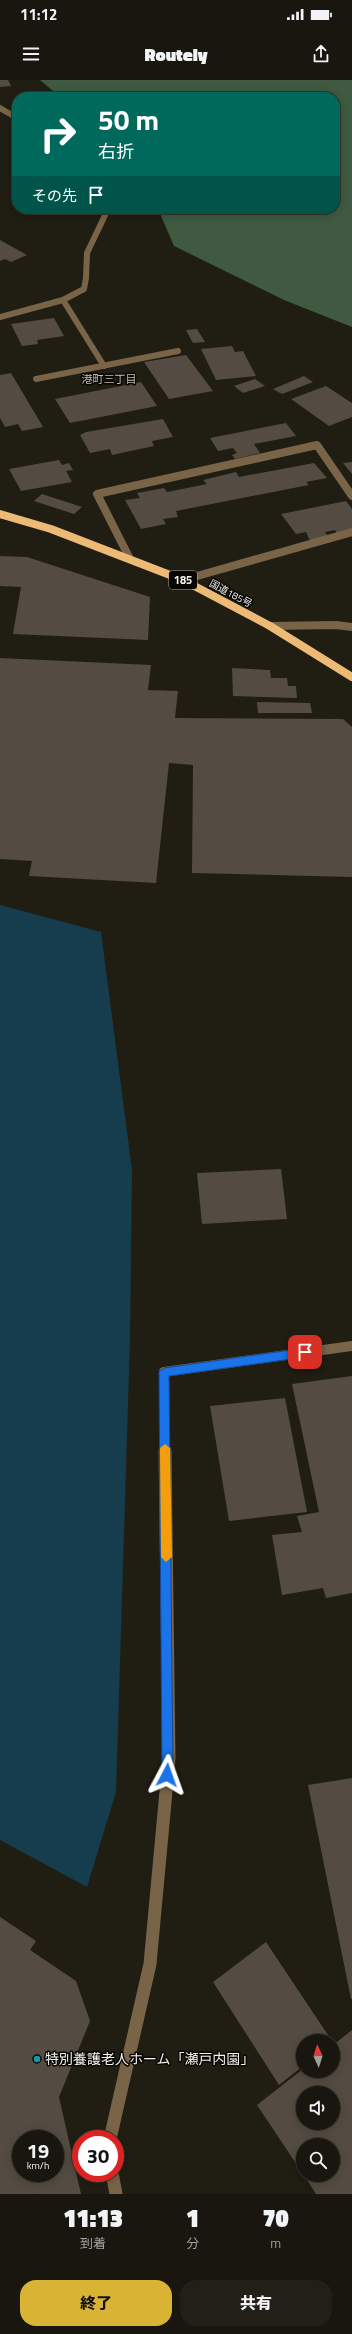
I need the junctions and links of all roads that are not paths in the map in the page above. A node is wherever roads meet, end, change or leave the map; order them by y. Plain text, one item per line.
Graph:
1 (0, 108) edge
2 (12, 115) edge
3 (106, 214) edge
4 (63, 300) junction
5 (0, 317) edge
6 (178, 351) dead end
7 (104, 366) junction
8 (36, 379) dead end
9 (352, 496) edge
10 (0, 514) edge
11 (352, 532) edge
12 (130, 560) junction
13 (183, 580) junction
14 (270, 626) junction
15 (352, 627) edge
16 (352, 677) edge
17 (352, 1346) edge
18 (112, 2130) edge
19 (114, 2182) edge
20 (116, 2194) edge

1 - 2 street
3 - 4 street
4 - 5 street
4 - 7 street
6 - 7 street
7 - 8 street
9 - 12 street
10 - 12 highway, 国道185号 / 185
11 - 13 street
12 - 13 highway, 国道185号 / 185
13 - 14 highway, 国道185号 / 185
14 - 15 street
14 - 16 highway, 国道185号 / 185
17 - 18 street
19 - 20 street

